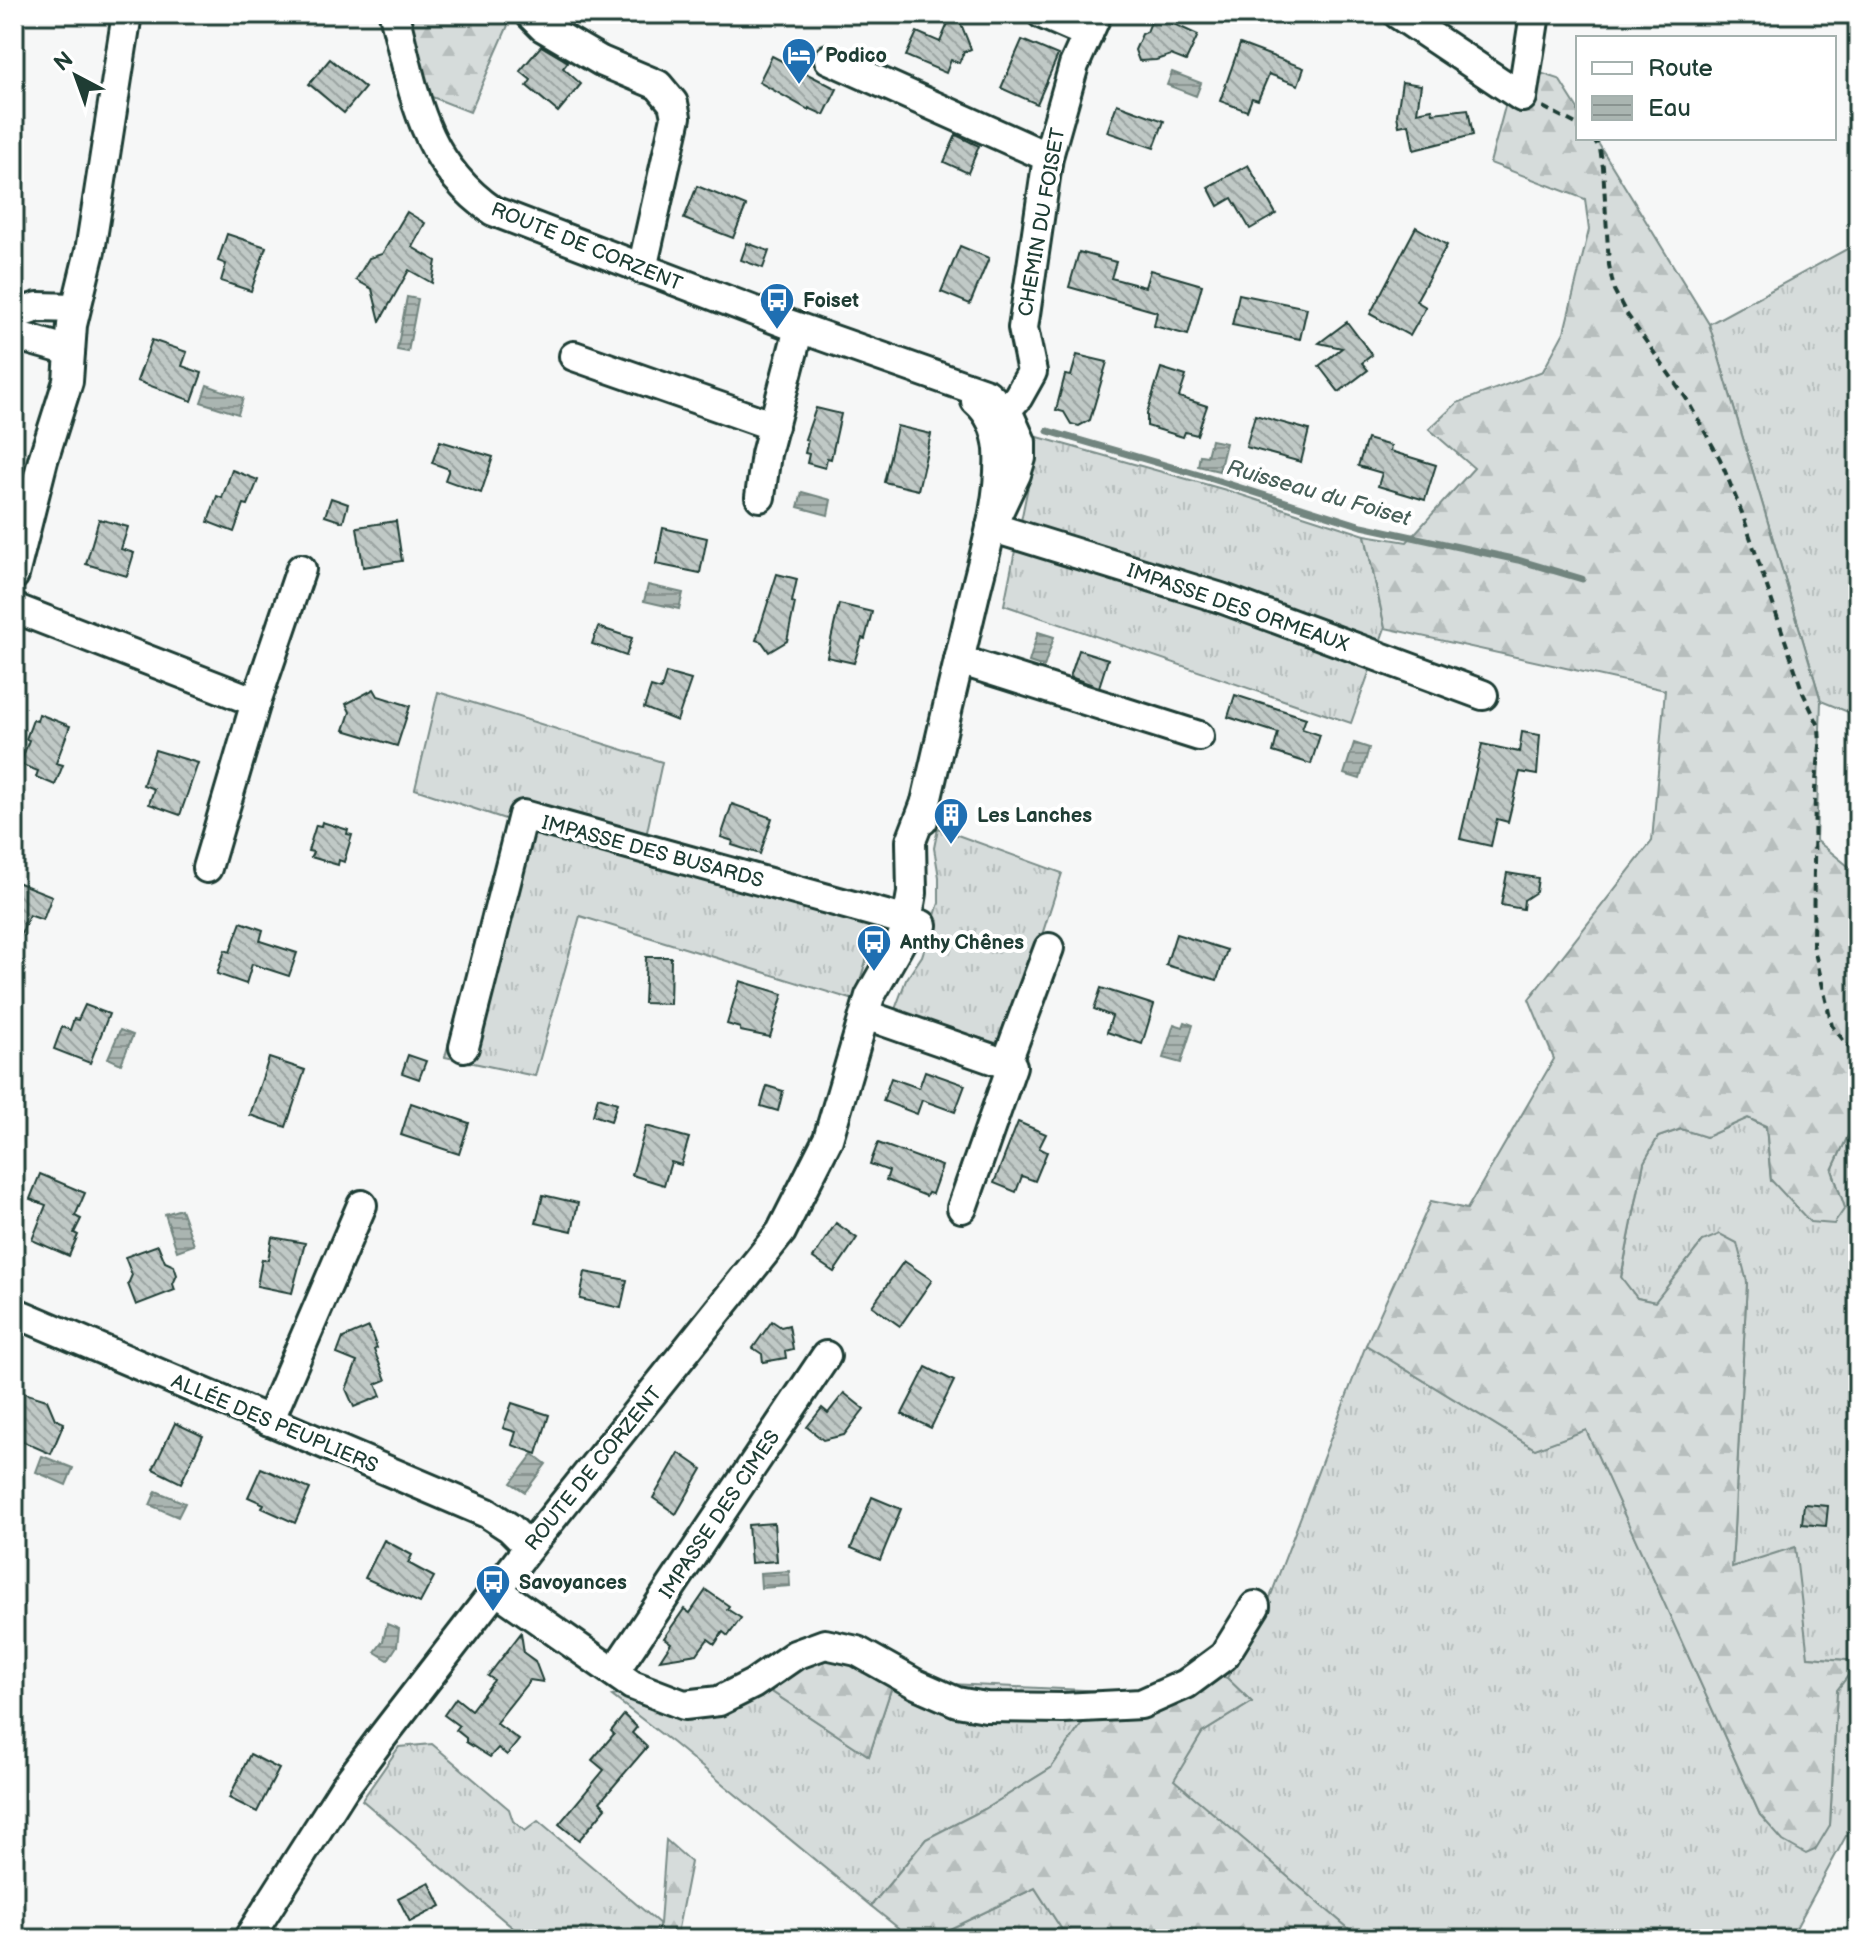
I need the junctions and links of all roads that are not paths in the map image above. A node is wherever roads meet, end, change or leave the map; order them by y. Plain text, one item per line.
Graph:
1 (127, 14) edge
2 (394, 14) edge
3 (530, 14) edge
4 (1042, 14) edge
5 (1398, 14) edge
6 (1535, 14) edge
7 (1092, 24) edge
8 (829, 59) dead end
9 (1048, 157) junction
10 (642, 269) junction
11 (67, 308) junction
12 (14, 315) edge
13 (799, 328) junction
14 (14, 335) edge
15 (62, 348) junction
16 (574, 356) dead end
17 (998, 414) junction
18 (774, 426) junction
19 (760, 497) dead end
20 (991, 527) junction
21 (301, 569) dead end
22 (14, 575) edge
23 (14, 608) edge
24 (959, 660) junction
25 (1483, 695) dead end
26 (256, 702) junction
27 (1199, 736) dead end
28 (207, 868) dead end
29 (914, 923) junction
30 (1049, 948) dead end
31 (866, 1015) junction
32 (464, 1047) dead end
33 (1006, 1064) junction
34 (362, 1205) dead end
35 (962, 1208) dead end
36 (14, 1312) edge
37 (826, 1356) dead end
38 (269, 1421) junction
39 (529, 1547) junction
40 (496, 1590) junction
41 (1255, 1606) dead end
42 (614, 1672) junction
43 (248, 1939) edge

1 - 11 street
2 - 10 street, ROUTE DE CORZENT
3 - 10 street
4 - 7 street
5 - 6 street
7 - 9 street, CHEMIN DU FOISET
8 - 9 street
9 - 17 street, CHEMIN DU FOISET
10 - 13 street, ROUTE DE CORZENT
11 - 12 street
11 - 15 street
13 - 17 street, ROUTE DE CORZENT
13 - 18 street
14 - 15 street
15 - 22 street
16 - 18 street
17 - 20 street, ROUTE DE CORZENT
18 - 19 street
20 - 24 street, ROUTE DE CORZENT
20 - 25 street, IMPASSE DES ORMEAUX
21 - 26 street
23 - 26 street
24 - 27 street
24 - 29 street, ROUTE DE CORZENT
26 - 28 street
29 - 31 street, ROUTE DE CORZENT
29 - 32 street, IMPASSE DES BUSARDS
30 - 33 street
31 - 33 street
31 - 39 street, ROUTE DE CORZENT
33 - 35 street
34 - 38 street
36 - 38 street, ALLÉE DES PEUPLIERS
37 - 42 street, IMPASSE DES CIMES
38 - 39 street, ALLÉE DES PEUPLIERS
39 - 40 street, ROUTE DE CORZENT
40 - 42 street
40 - 43 street, ROUTE DE CORZENT
41 - 42 street

